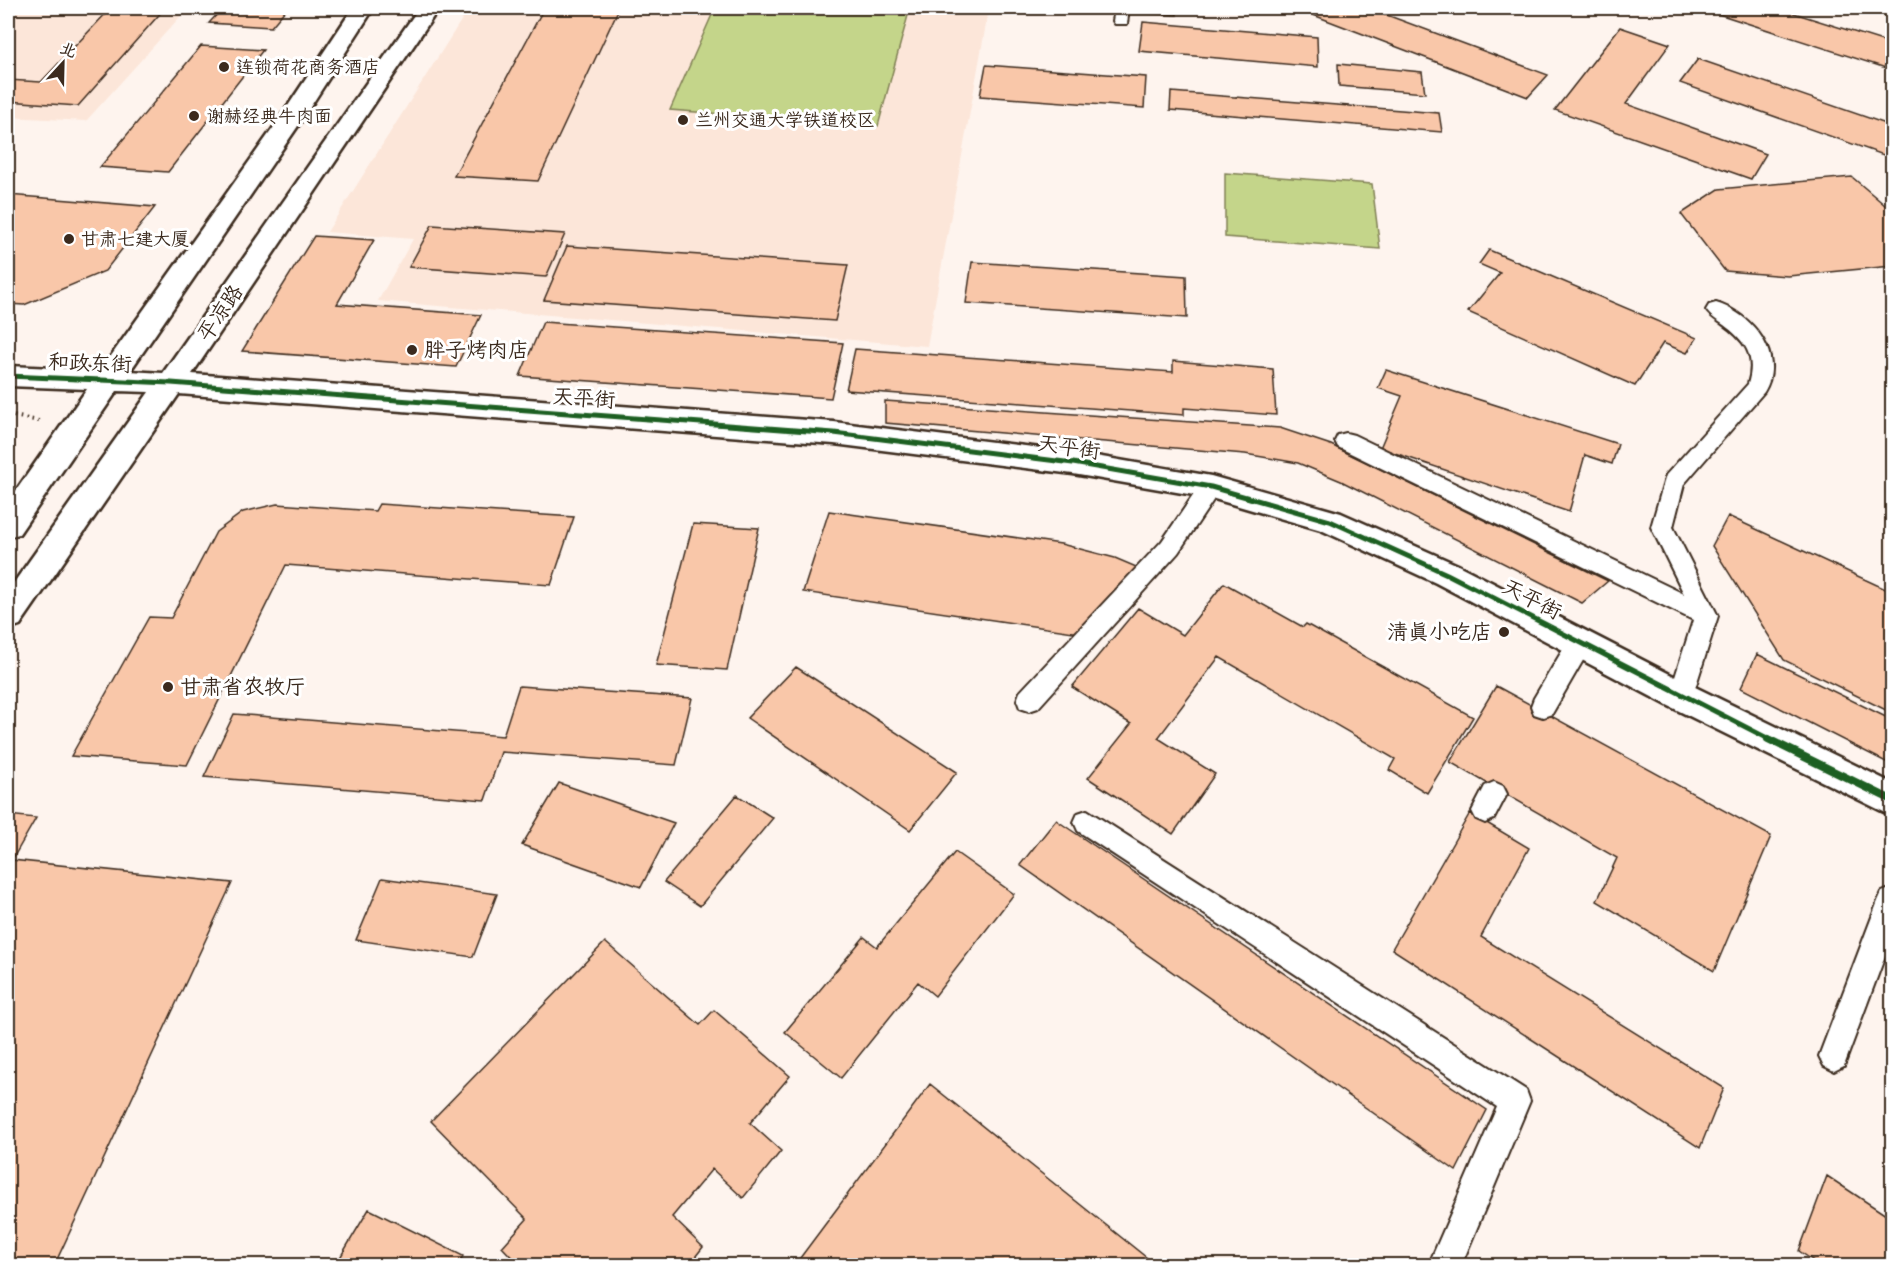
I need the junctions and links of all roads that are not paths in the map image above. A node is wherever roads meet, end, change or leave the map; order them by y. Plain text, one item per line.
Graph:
1 (363, 8) edge
2 (429, 8) edge
3 (1716, 310) dead end
4 (8, 376) edge
5 (110, 379) junction
6 (171, 383) junction
7 (1346, 441) dead end
8 (1211, 488) junction
9 (8, 525) edge
10 (8, 616) edge
11 (1706, 616) junction
12 (1580, 643) junction
13 (1681, 696) junction
14 (1029, 700) dead end
15 (1543, 706) dead end
16 (1893, 800) edge
17 (1087, 822) dead end
18 (1893, 901) edge
19 (1833, 1056) dead end
20 (1444, 1266) edge

1 - 5 street
2 - 6 street, 平凉路
3 - 11 lane
4 - 5 street, 和政东街
5 - 6 street, 和政东街
5 - 9 street
6 - 8 street, 天平街
6 - 10 street, 平凉路
7 - 11 lane
8 - 12 street, 天平街
8 - 14 lane
11 - 13 lane
12 - 13 street, 天平街
12 - 15 lane
13 - 16 street, 天平街
17 - 20 lane
18 - 19 lane

